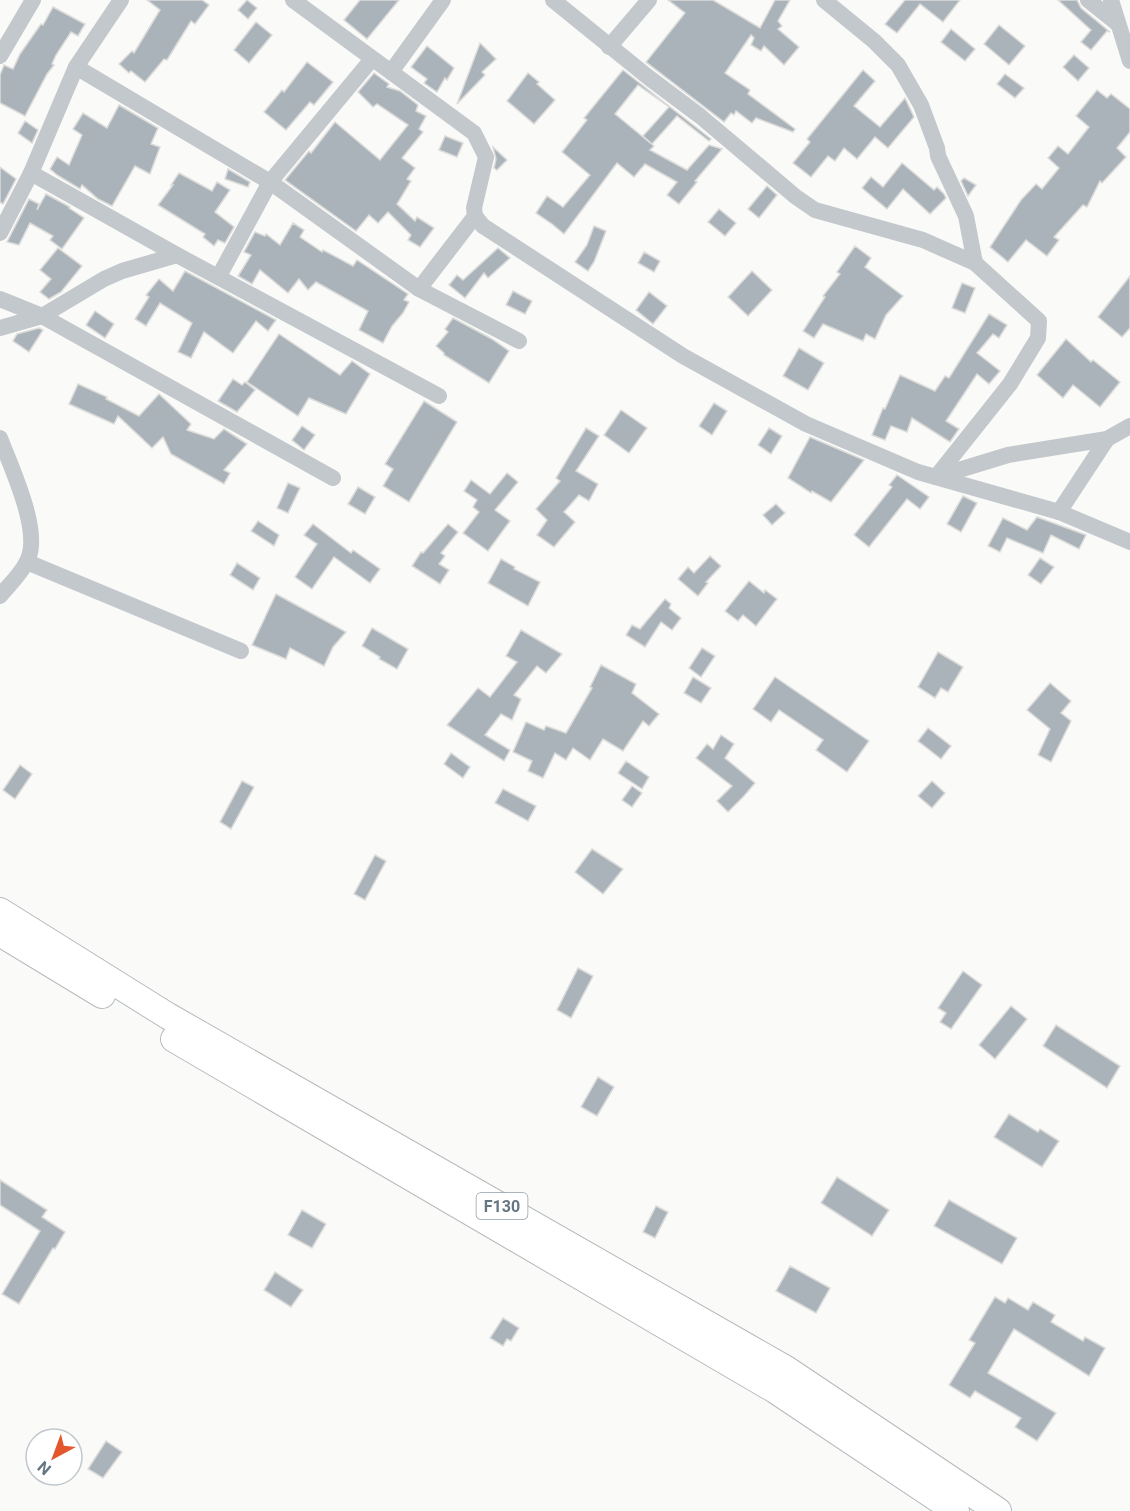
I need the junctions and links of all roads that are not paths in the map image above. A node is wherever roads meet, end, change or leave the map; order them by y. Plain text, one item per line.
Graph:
1 (33, 0) edge
2 (293, 0) edge
3 (443, 0) edge
4 (553, 0) edge
5 (649, 0) edge
6 (824, 0) edge
7 (1088, 0) edge
8 (1111, 0) edge
9 (113, 3) edge
10 (1118, 24) junction
11 (5, 34) edge
12 (609, 47) junction
13 (0, 56) edge
14 (372, 58) junction
15 (1130, 61) edge
16 (76, 67) junction
17 (390, 72) junction
18 (31, 173) junction
19 (270, 182) junction
20 (476, 216) junction
21 (0, 233) edge
22 (177, 255) junction
23 (975, 263) junction
24 (219, 276) junction
25 (419, 289) junction
26 (0, 299) edge
27 (42, 316) junction
28 (0, 328) edge
29 (519, 341) dead end
30 (439, 396) dead end
31 (1130, 426) edge
32 (0, 438) edge
33 (1107, 439) junction
34 (936, 477) junction
35 (333, 478) dead end
36 (1059, 512) junction
37 (1130, 542) edge
38 (27, 562) junction
39 (0, 596) edge
40 (241, 651) dead end
41 (0, 911) edge
42 (0, 933) edge
43 (956, 1511) edge
44 (998, 1511) edge

1 - 11 street
2 - 14 street
3 - 17 street
4 - 12 street
5 - 12 street
6 - 23 street
7 - 10 street
8 - 10 street
9 - 16 street
10 - 15 street
11 - 13 street
12 - 23 street
14 - 17 street
14 - 19 street
16 - 18 street
16 - 19 street
17 - 20 street
18 - 21 street
18 - 22 street
19 - 24 street
19 - 25 street
20 - 25 street
20 - 34 street
22 - 24 street
22 - 27 street
23 - 34 street
24 - 30 street
25 - 29 street
26 - 27 street
27 - 28 street
27 - 35 street
31 - 33 street
32 - 38 street
33 - 34 street
33 - 36 street
34 - 36 street
36 - 37 street
38 - 39 street
38 - 40 street
41 - 44 main road, F130
42 - 43 main road, F130

